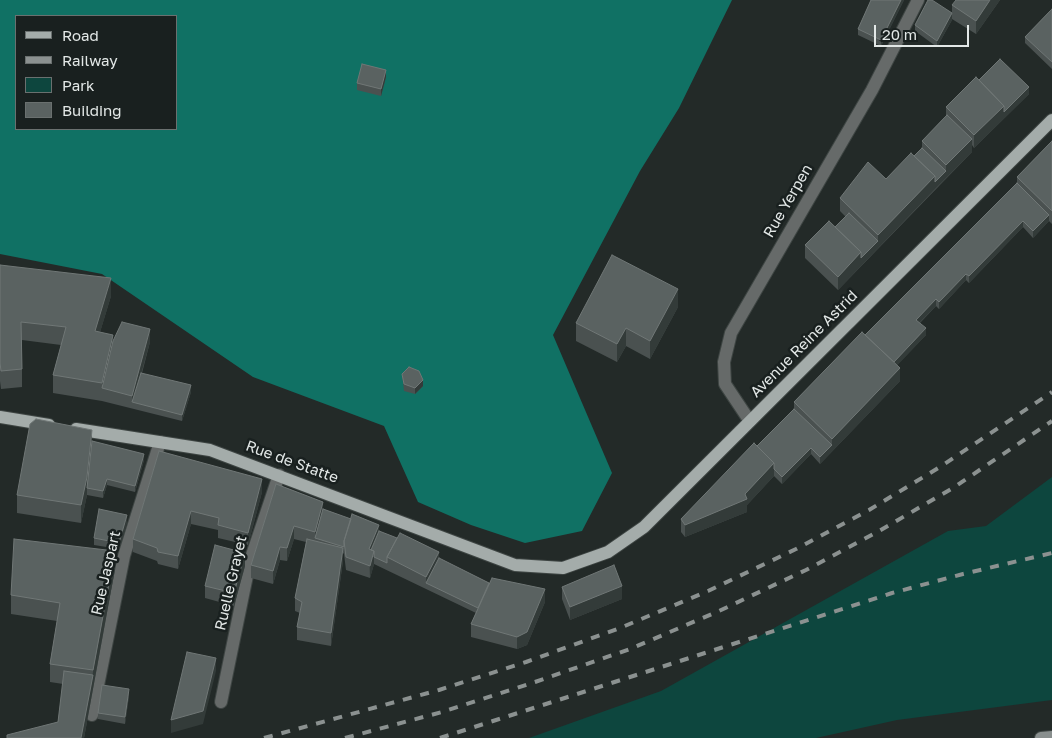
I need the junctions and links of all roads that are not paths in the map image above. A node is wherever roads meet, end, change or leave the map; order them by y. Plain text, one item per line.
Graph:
1 (918, 0) edge
2 (1052, 120) edge
3 (0, 420) edge
4 (749, 420) junction
5 (160, 442) junction
6 (279, 475) junction
7 (563, 568) joint
8 (221, 702) dead end
9 (92, 715) dead end
10 (1052, 736) edge
11 (1041, 738) edge

1 - 4 street, Rue Yerpen
2 - 4 main road, Avenue Reine Astrid
3 - 5 main road, Rue de Statte
4 - 7 main road, Avenue Reine Astrid
5 - 6 main road, Rue de Statte
5 - 9 street, Rue Jaspart
6 - 7 main road, Rue de Statte
6 - 8 street, Ruelle Grayet
10 - 11 street

